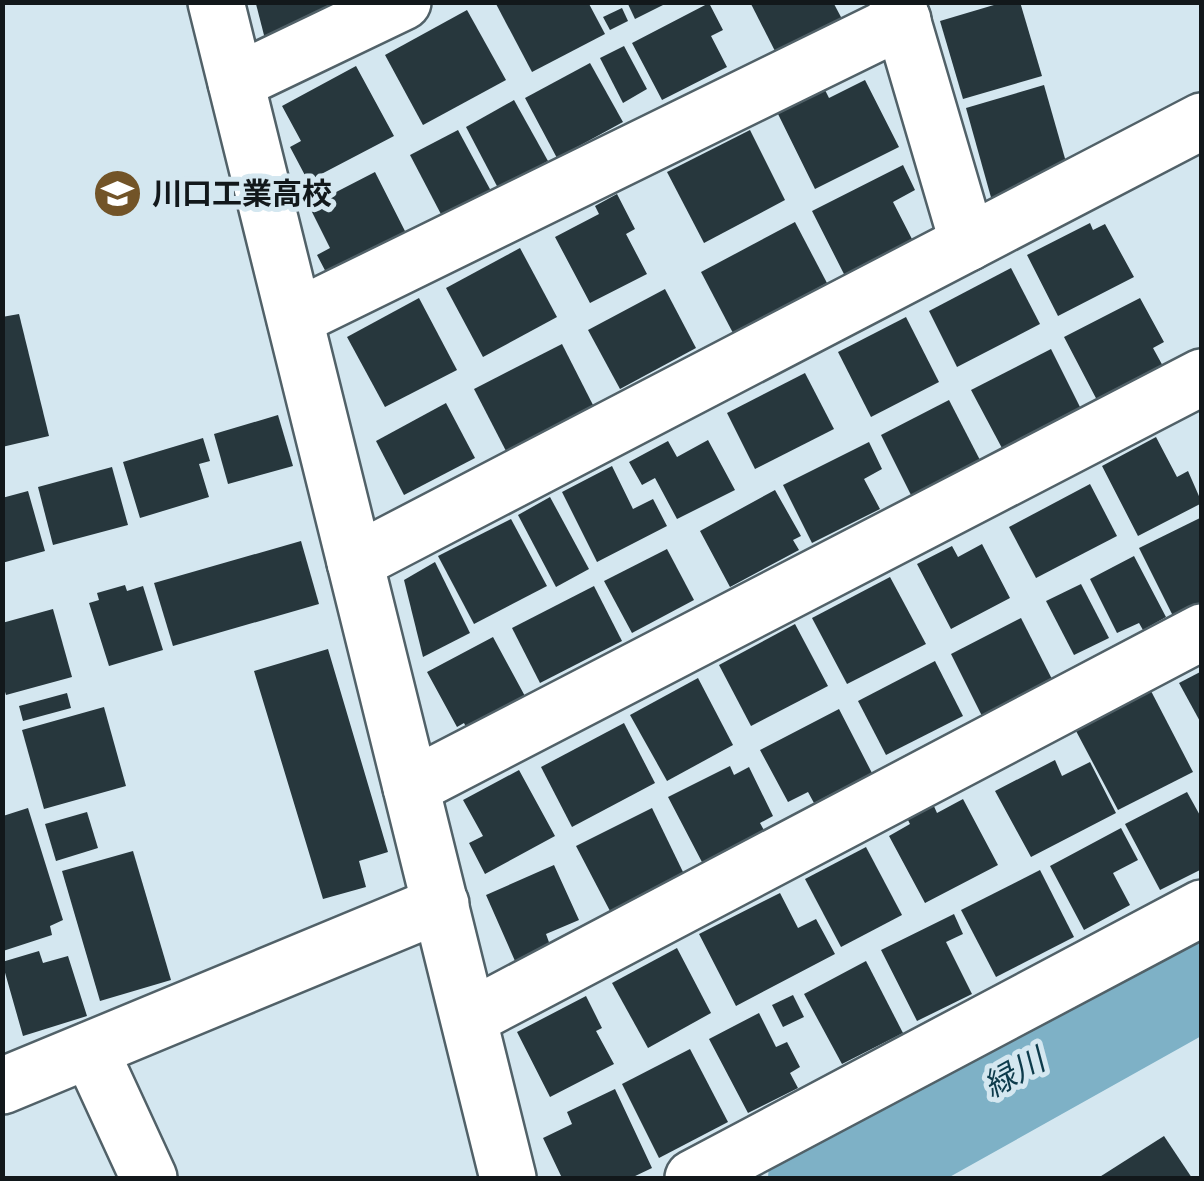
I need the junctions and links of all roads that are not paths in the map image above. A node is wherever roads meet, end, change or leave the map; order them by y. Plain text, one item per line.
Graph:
1 (216, 2) edge
2 (403, 2) edge
3 (900, 11) edge
4 (236, 82) junction
5 (1202, 121) edge
6 (968, 242) junction
7 (296, 318) junction
8 (1202, 378) edge
9 (355, 562) junction
10 (1202, 632) edge
11 (411, 787) junction
12 (440, 904) junction
13 (1202, 908) edge
14 (469, 1018) junction
15 (90, 1050) junction
16 (2, 1086) edge
17 (149, 1178) edge
18 (508, 1178) edge
19 (693, 1178) edge

1 - 4 street
2 - 4 street
3 - 6 street
3 - 7 street
4 - 7 street
5 - 6 street
6 - 9 street
7 - 9 street
8 - 11 street
9 - 11 street
10 - 14 street
11 - 12 street
12 - 14 street
12 - 15 street
13 - 19 street
14 - 18 street
15 - 16 street
15 - 17 street

